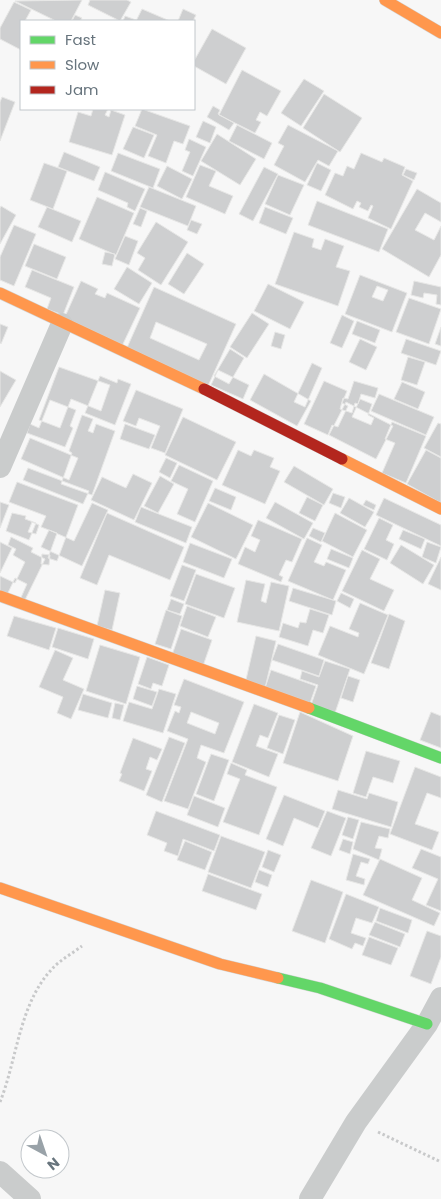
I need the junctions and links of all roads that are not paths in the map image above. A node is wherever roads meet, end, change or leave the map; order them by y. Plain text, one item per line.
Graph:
1 (386, 0) edge
2 (441, 33) edge
3 (0, 293) edge
4 (62, 324) junction
5 (0, 467) edge
6 (441, 509) edge
7 (0, 596) edge
8 (441, 758) edge
9 (0, 888) edge
10 (441, 998) edge
11 (427, 1024) junction
12 (0, 1172) edge
13 (30, 1199) edge
14 (310, 1199) edge

1 - 2 main road
3 - 4 main road
4 - 5 street
4 - 6 main road
7 - 8 main road
9 - 11 main road
10 - 11 street
11 - 14 street
12 - 13 street

